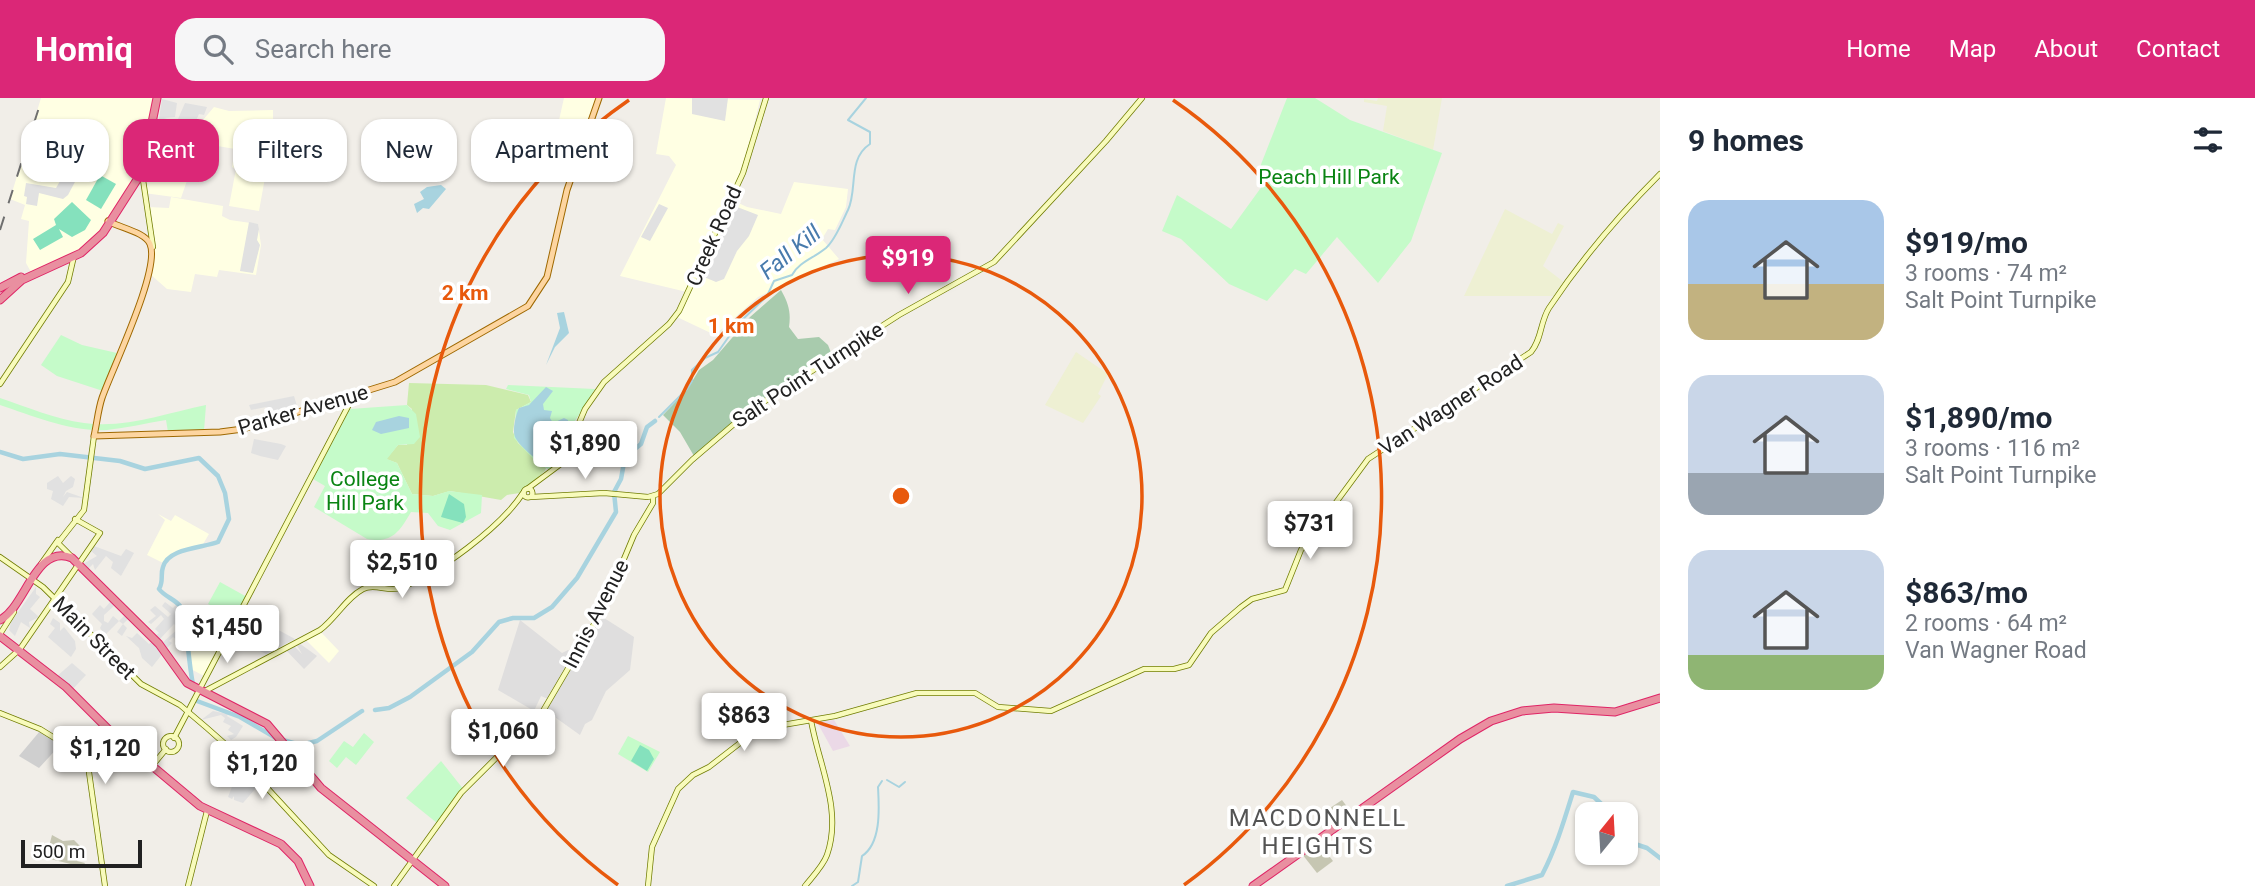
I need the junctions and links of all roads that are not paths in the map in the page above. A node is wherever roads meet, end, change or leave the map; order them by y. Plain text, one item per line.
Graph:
1 (155, 98) edge
2 (599, 98) edge
3 (1142, 98) edge
4 (765, 99) edge
5 (151, 119) edge
6 (1660, 174) edge
7 (134, 182) edge
8 (144, 182) edge
9 (109, 223) junction
10 (148, 225) junction
11 (117, 230) junction
12 (103, 233) junction
13 (145, 238) junction
14 (151, 254) junction
15 (74, 255) junction
16 (24, 276) junction
17 (0, 288) edge
18 (0, 298) edge
19 (0, 384) edge
20 (355, 393) junction
21 (94, 436) junction
22 (668, 485) junction
23 (530, 493) junction
24 (653, 496) junction
25 (643, 497) junction
26 (651, 507) junction
27 (84, 509) junction
28 (76, 519) junction
29 (83, 524) junction
30 (58, 542) junction
31 (0, 557) edge
32 (77, 563) junction
33 (38, 571) junction
34 (33, 579) junction
35 (55, 598) junction
36 (19, 602) junction
37 (0, 621) edge
38 (0, 635) edge
39 (19, 651) junction
40 (0, 667) edge
41 (206, 679) junction
42 (217, 686) junction
43 (204, 691) junction
44 (1660, 698) edge
45 (188, 711) junction
46 (0, 713) edge
47 (811, 720) junction
48 (174, 738) junction
49 (166, 749) junction
50 (152, 766) junction
51 (207, 811) junction
52 (411, 860) junction
53 (106, 886) edge
54 (188, 886) edge
55 (310, 886) edge
56 (374, 886) edge
57 (394, 886) edge
58 (445, 886) edge
59 (648, 886) edge
60 (805, 886) edge
61 (1253, 886) edge
62 (1266, 886) edge

1 - 5 highway
2 - 20 main road, Parker Avenue
3 - 22 street, Salt Point Turnpike
4 - 23 street, Creek Road
6 - 47 street, Van Wagner Road
7 - 9 highway
8 - 10 street
9 - 11 main road
9 - 12 highway
9 - 13 main road
9 - 15 highway
10 - 13 street
10 - 14 street
11 - 12 highway
11 - 13 main road
12 - 15 highway
13 - 14 main road
14 - 21 main road
15 - 16 highway
15 - 18 highway
15 - 19 street
16 - 17 highway
16 - 18 highway
20 - 21 main road, Parker Avenue
20 - 41 street
21 - 27 street
22 - 24 street, Salt Point Turnpike
22 - 26 street
23 - 25 street
23 - 42 street, Creek Road
24 - 25 street
24 - 26 street, Innis Avenue
25 - 26 street
26 - 52 street, Innis Avenue
27 - 28 street
27 - 29 street
28 - 29 street
28 - 30 street
29 - 32 street
30 - 32 street
30 - 33 street
31 - 34 street, Main Street
32 - 33 highway
32 - 35 street
32 - 43 highway
33 - 34 highway
34 - 35 street, Main Street
34 - 36 highway
35 - 39 street
35 - 45 street, Main Street
36 - 37 highway
36 - 38 street
38 - 39 highway
39 - 40 street
39 - 50 highway
41 - 42 street
41 - 43 street
42 - 43 street, Creek Road
43 - 45 street
43 - 52 highway
44 - 61 highway
45 - 48 street
45 - 56 street, Main Street
46 - 53 street
47 - 59 street, Van Wagner Road
47 - 60 street
48 - 49 street
48 - 49 street
49 - 50 street
50 - 51 highway
51 - 54 street
51 - 55 highway
52 - 57 street, Innis Avenue
52 - 58 highway
61 - 62 highway

